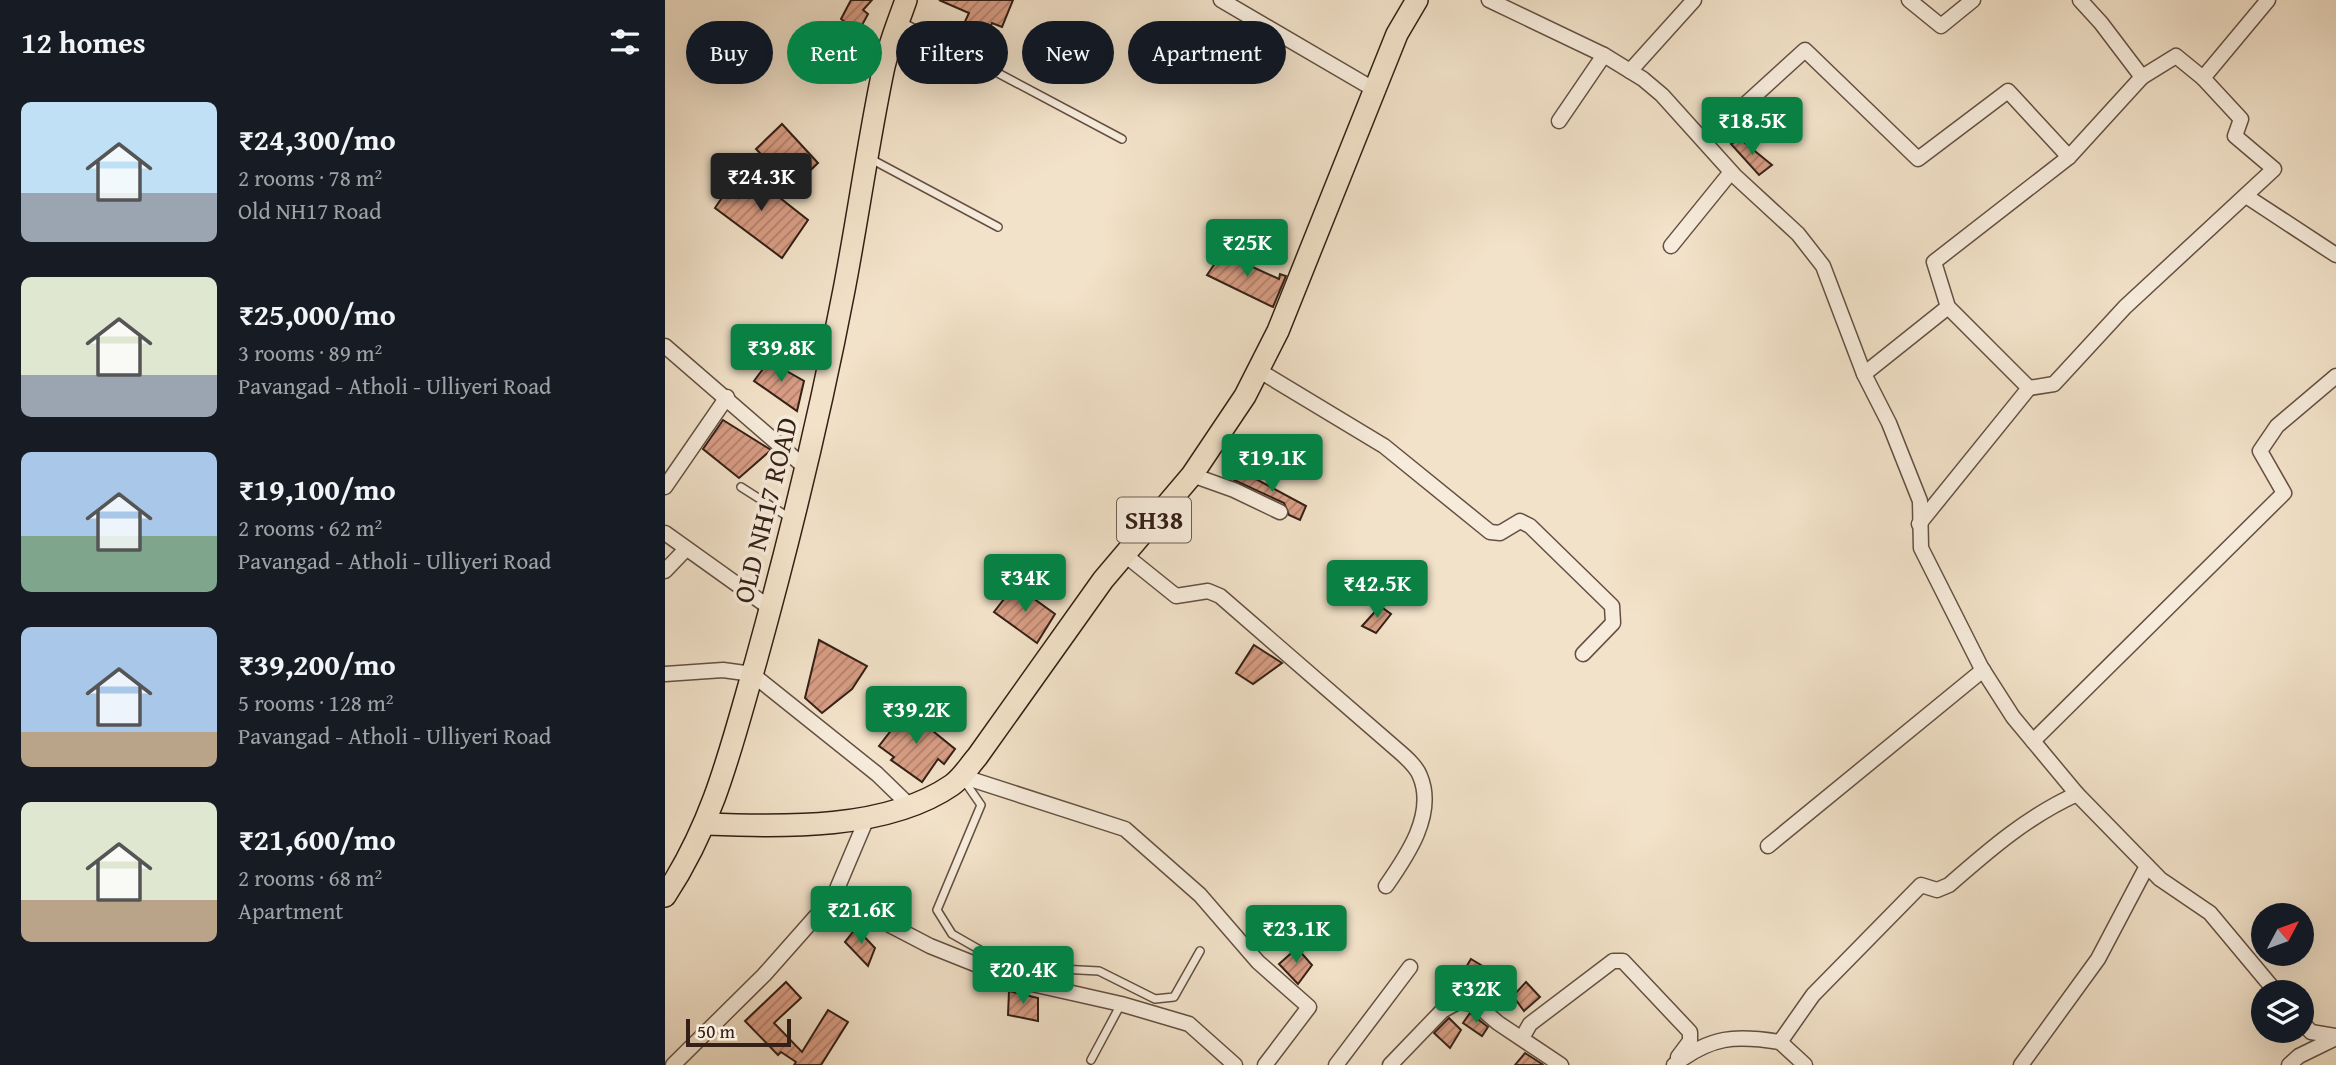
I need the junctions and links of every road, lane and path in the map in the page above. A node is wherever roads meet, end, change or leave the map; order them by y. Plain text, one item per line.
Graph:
1 (1221, 0) edge
2 (1417, 0) edge
3 (1489, 0) edge
4 (1694, 0) edge
5 (1909, 0) edge
6 (1973, 0) edge
7 (2080, 0) edge
8 (2268, 0) edge
9 (902, 10) edge
10 (1604, 55) junction
11 (1630, 71) junction
12 (2142, 77) junction
13 (2203, 78) junction
14 (1375, 90) junction
15 (1559, 121) dead end
16 (1122, 139) dead end
17 (1705, 141) junction
18 (2069, 157) junction
19 (868, 158) junction
20 (1731, 172) junction
21 (2246, 196) junction
22 (997, 227) dead end
23 (1671, 246) dead end
24 (2336, 255) edge
25 (1948, 307) junction
26 (665, 346) edge
27 (1258, 370) junction
28 (1864, 374) junction
29 (2336, 376) edge
30 (2029, 388) junction
31 (727, 397) junction
32 (807, 469) junction
33 (1192, 475) junction
34 (665, 487) edge
35 (741, 487) dead end
36 (1279, 512) dead end
37 (794, 520) junction
38 (1919, 524) junction
39 (665, 533) edge
40 (686, 549) junction
41 (1125, 555) junction
42 (665, 571) edge
43 (770, 608) junction
44 (1583, 654) dead end
45 (1983, 670) junction
46 (665, 674) edge
47 (752, 674) junction
48 (2032, 741) junction
49 (961, 776) junction
50 (2077, 794) junction
51 (910, 806) junction
52 (867, 818) junction
53 (706, 824) junction
54 (1768, 846) dead end
55 (2147, 866) junction
56 (1386, 886) dead end
57 (665, 896) edge
58 (834, 896) junction
59 (1200, 951) dead end
60 (1410, 967) dead end
61 (2266, 980) edge
62 (1121, 1004) junction
63 (2314, 1033) edge
64 (2336, 1037) edge
65 (1522, 1038) junction
66 (1780, 1042) junction
67 (1091, 1060) dead end
68 (1677, 1062) edge
69 (673, 1065) edge
70 (1235, 1065) edge
71 (1265, 1065) edge
72 (1336, 1065) edge
73 (1389, 1065) edge
74 (1561, 1065) edge
75 (1805, 1065) edge
76 (2021, 1065) edge
77 (2289, 1065) edge

1 - 14 street
2 - 14 main road, SH38
3 - 10 street
4 - 11 street
5 - 6 street
7 - 12 street
8 - 13 street
9 - 16 lane
9 - 19 main road, OLD NH17 ROAD
10 - 11 street
10 - 15 street
11 - 17 street
12 - 13 street
12 - 18 street
13 - 21 street
14 - 27 main road, SH38
17 - 18 street
17 - 20 street
18 - 25 street
19 - 22 lane
19 - 32 main road, OLD NH17 ROAD
20 - 23 street
20 - 28 street
21 - 24 street
21 - 30 street
25 - 28 street
25 - 30 street
26 - 31 street
27 - 33 main road, SH38
27 - 44 street
28 - 38 street
29 - 48 street
30 - 38 street
31 - 32 street
31 - 34 street
32 - 37 main road, OLD NH17 ROAD
33 - 36 street
33 - 41 main road, SH38
35 - 37 lane
37 - 43 main road, OLD NH17 ROAD
38 - 45 street
39 - 40 street
40 - 42 street
40 - 43 street
41 - 49 main road, SH38
41 - 56 street
43 - 47 main road, OLD NH17 ROAD
45 - 48 street
45 - 54 street
46 - 47 street
47 - 51 street
47 - 53 main road, OLD NH17 ROAD
48 - 50 street
49 - 51 main road, SH38
49 - 59 lane
49 - 71 street
50 - 55 street
50 - 66 street
51 - 52 main road, SH38
52 - 53 main road, SH38
52 - 58 street
53 - 57 main road, OLD NH17 ROAD
55 - 61 street
55 - 76 street
58 - 62 street
58 - 69 street
60 - 72 street
62 - 67 lane
62 - 70 street
63 - 64 street
64 - 77 street
65 - 68 street
65 - 73 street
65 - 74 street
66 - 68 street
66 - 75 street

